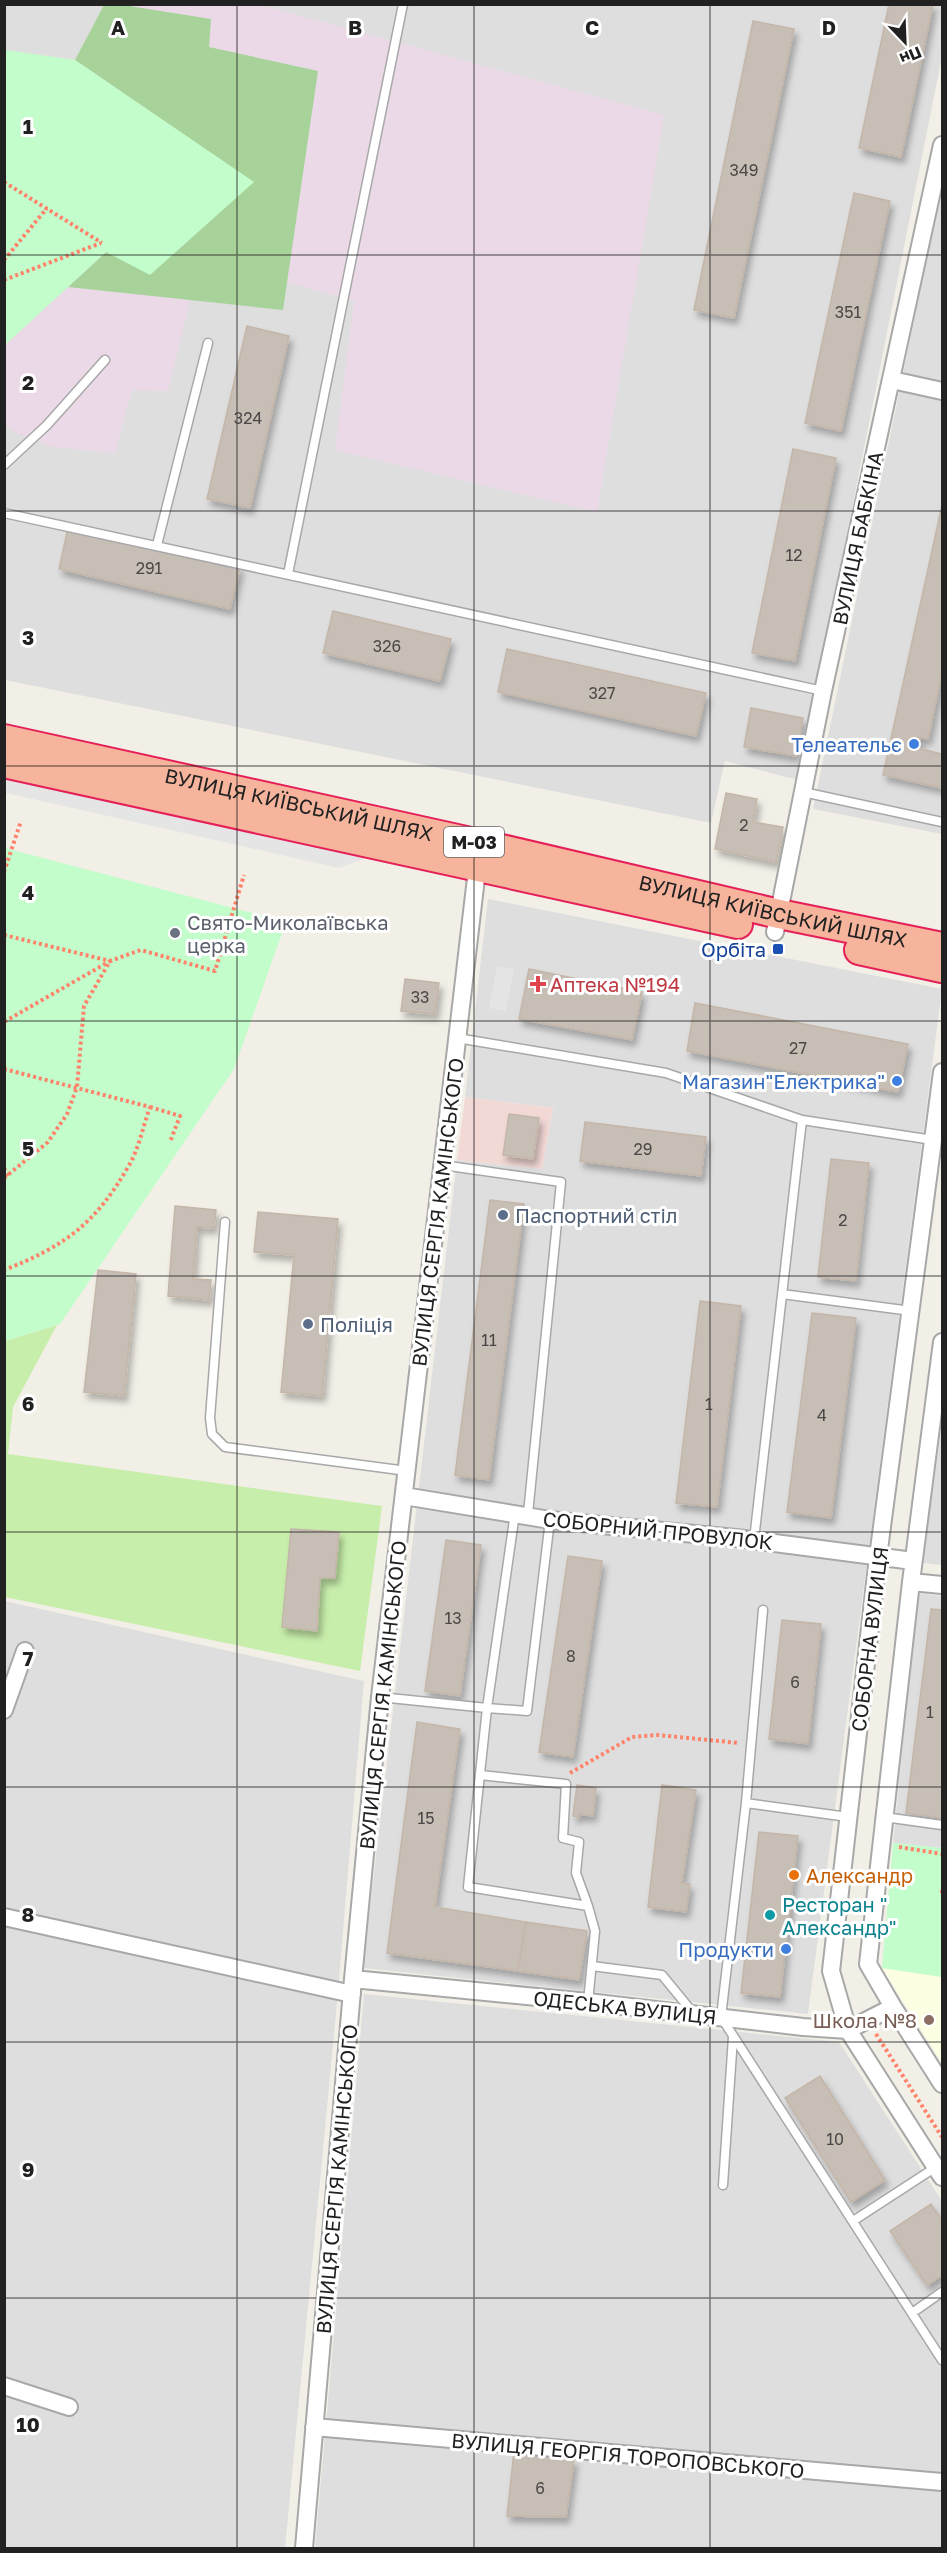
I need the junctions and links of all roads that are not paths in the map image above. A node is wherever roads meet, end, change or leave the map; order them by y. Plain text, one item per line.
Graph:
1 (402, 4) edge
2 (942, 145) edge
3 (208, 343) dead end
4 (105, 360) dead end
5 (892, 380) junction
6 (942, 391) edge
7 (4, 465) edge
8 (4, 513) edge
9 (157, 545) junction
10 (288, 574) junction
11 (823, 691) junction
12 (4, 739) edge
13 (4, 763) edge
14 (803, 792) junction
15 (942, 822) edge
16 (478, 856) junction
17 (777, 923) junction
18 (942, 947) edge
19 (942, 968) edge
20 (457, 1038) junction
21 (942, 1072) edge
22 (802, 1120) junction
23 (933, 1140) junction
24 (442, 1165) junction
25 (225, 1222) dead end
26 (782, 1294) junction
27 (911, 1311) junction
28 (942, 1342) edge
29 (407, 1471) junction
30 (404, 1496) junction
31 (521, 1514) junction
32 (550, 1520) junction
33 (754, 1540) junction
34 (878, 1557) junction
35 (913, 1561) junction
36 (910, 1581) junction
37 (942, 1585) edge
38 (763, 1610) dead end
39 (25, 1651) dead end
40 (380, 1697) junction
41 (487, 1708) junction
42 (4, 1710) edge
43 (480, 1775) junction
44 (746, 1803) junction
45 (848, 1817) junction
46 (884, 1817) junction
47 (942, 1825) edge
48 (588, 1906) junction
49 (4, 1917) edge
50 (592, 1966) junction
51 (352, 1987) junction
52 (588, 2002) junction
53 (892, 2007) junction
54 (695, 2014) junction
55 (721, 2017) junction
56 (848, 2030) junction
57 (733, 2036) junction
58 (942, 2084) edge
59 (939, 2172) edge
60 (723, 2185) dead end
61 (853, 2221) junction
62 (942, 2292) edge
63 (912, 2313) junction
64 (942, 2360) edge
65 (4, 2386) edge
66 (69, 2407) dead end
67 (314, 2427) junction
68 (942, 2482) edge
69 (304, 2548) edge

1 - 10 lane
2 - 5 street, ВУЛИЦЯ БАБКІНА
3 - 9 lane
4 - 7 lane
5 - 6 street
5 - 11 street, ВУЛИЦЯ БАБКІНА
8 - 9 lane
9 - 10 lane
10 - 11 lane
11 - 14 street, ВУЛИЦЯ БАБКІНА
12 - 16 highway, ВУЛИЦЯ КИЇВСЬКИЙ ШЛЯХ / М-03
13 - 16 highway, ВУЛИЦЯ КИЇВСЬКИЙ ШЛЯХ / М-03
14 - 15 lane
14 - 17 street, ВУЛИЦЯ БАБКІНА
16 - 17 highway, ВУЛИЦЯ КИЇВСЬКИЙ ШЛЯХ / М-03
16 - 20 street, ВУЛИЦЯ СЕРГІЯ КАМІНСЬКОГО
17 - 18 highway, ВУЛИЦЯ КИЇВСЬКИЙ ШЛЯХ / М-03
17 - 19 highway, ВУЛИЦЯ КИЇВСЬКИЙ ШЛЯХ / М-03
20 - 22 lane
20 - 24 street, ВУЛИЦЯ СЕРГІЯ КАМІНСЬКОГО
21 - 23 street, СОБОРНА ВУЛИЦЯ
22 - 23 lane
22 - 26 lane
23 - 27 street, СОБОРНА ВУЛИЦЯ
24 - 29 street, ВУЛИЦЯ СЕРГІЯ КАМІНСЬКОГО
24 - 31 lane
25 - 29 lane
26 - 27 lane
26 - 33 lane
27 - 34 street, СОБОРНА ВУЛИЦЯ
28 - 35 street, СОБОРНА ВУЛИЦЯ
29 - 30 street, ВУЛИЦЯ СЕРГІЯ КАМІНСЬКОГО
30 - 31 street, СОБОРНИЙ ПРОВУЛОК
30 - 40 street, ВУЛИЦЯ СЕРГІЯ КАМІНСЬКОГО
31 - 32 street, СОБОРНИЙ ПРОВУЛОК
31 - 41 lane
32 - 33 street, СОБОРНИЙ ПРОВУЛОК
32 - 41 lane
33 - 34 street, СОБОРНИЙ ПРОВУЛОК
34 - 35 street, СОБОРНИЙ ПРОВУЛОК
34 - 45 street, СОБОРНА ВУЛИЦЯ
35 - 36 street, СОБОРНА ВУЛИЦЯ
36 - 37 street
36 - 46 street, СОБОРНА ВУЛИЦЯ
38 - 44 lane
39 - 42 street
40 - 41 lane
40 - 51 street, ВУЛИЦЯ СЕРГІЯ КАМІНСЬКОГО
41 - 43 lane
43 - 48 lane
43 - 48 lane
44 - 45 lane
44 - 55 lane
45 - 56 street, СОБОРНА ВУЛИЦЯ
46 - 47 lane
46 - 53 street, СОБОРНА ВУЛИЦЯ
48 - 50 lane
49 - 51 street, ОДЕСЬКА ВУЛИЦЯ
50 - 52 lane
50 - 54 lane
51 - 52 street, ОДЕСЬКА ВУЛИЦЯ
51 - 67 street, ВУЛИЦЯ СЕРГІЯ КАМІНСЬКОГО
52 - 54 street, ОДЕСЬКА ВУЛИЦЯ
53 - 56 street
53 - 58 street, СОБОРНА ВУЛИЦЯ
54 - 55 street, ОДЕСЬКА ВУЛИЦЯ
55 - 56 street, ОДЕСЬКА ВУЛИЦЯ
55 - 57 lane
56 - 59 street, СОБОРНА ВУЛИЦЯ
57 - 60 lane
57 - 61 lane
59 - 61 lane
61 - 63 lane
62 - 63 lane
63 - 64 lane
65 - 66 street
67 - 68 street, ВУЛИЦЯ ГЕОРГІЯ ТОРОПОВСЬКОГО
67 - 69 street, ВУЛИЦЯ СЕРГІЯ КАМІНСЬКОГО

